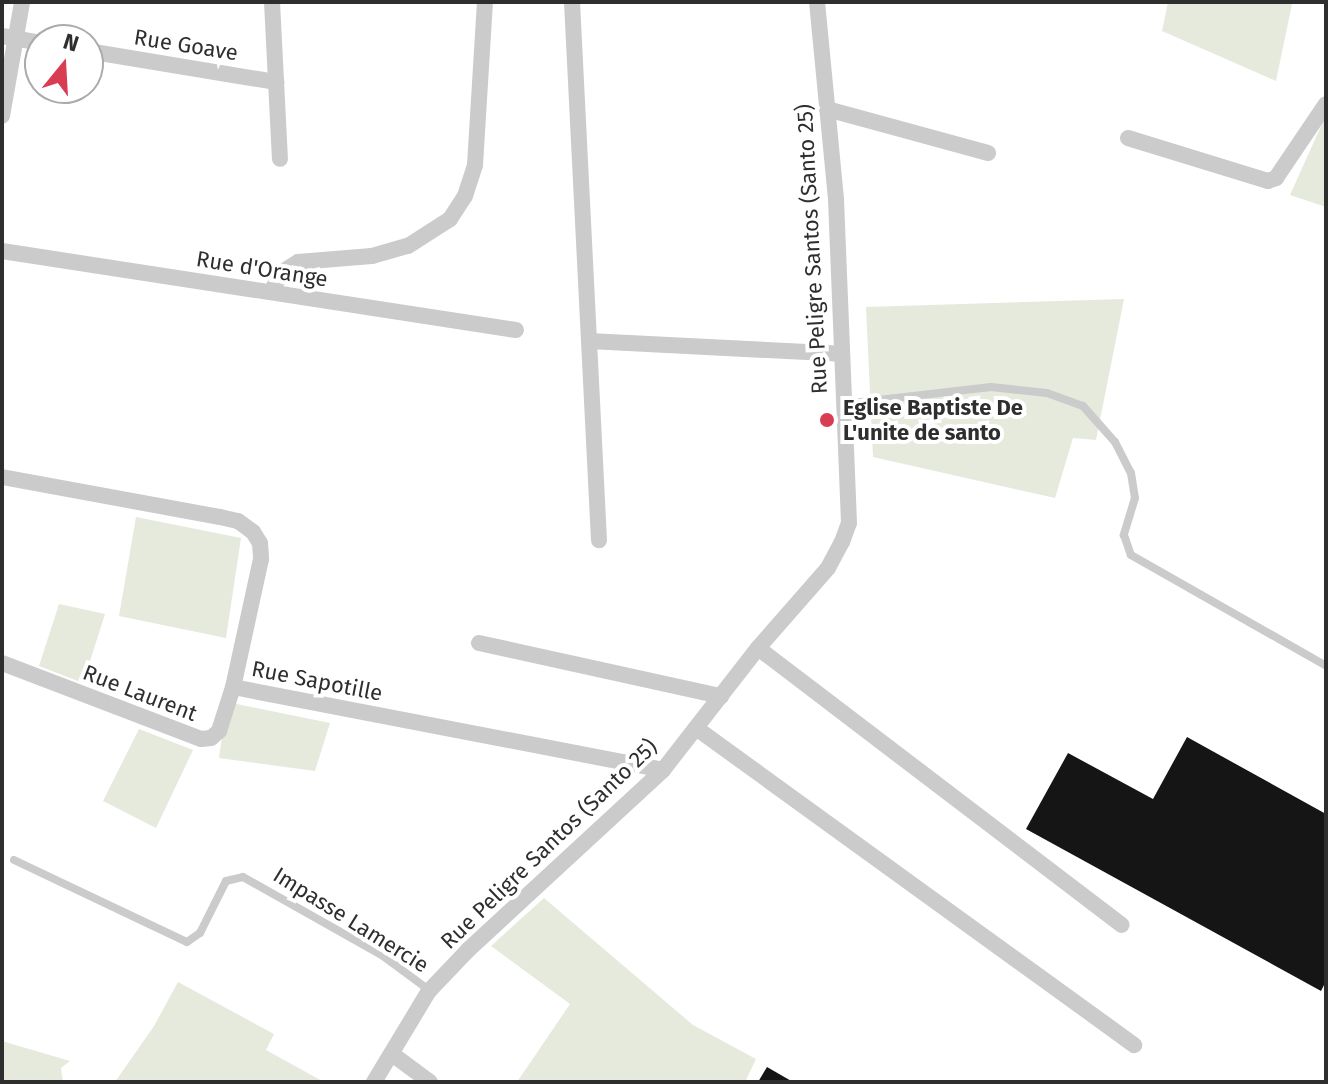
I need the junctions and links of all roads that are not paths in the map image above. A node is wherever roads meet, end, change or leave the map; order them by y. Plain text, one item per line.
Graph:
1 (22, 2) edge
2 (272, 2) edge
3 (485, 2) edge
4 (572, 2) edge
5 (817, 2) edge
6 (9, 38) edge
7 (104, 54) edge
8 (276, 82) junction
9 (1326, 104) edge
10 (827, 109) junction
11 (2, 116) edge
12 (1128, 138) dead end
13 (988, 153) dead end
14 (280, 159) dead end
15 (2, 251) edge
16 (271, 292) junction
17 (516, 330) dead end
18 (589, 341) junction
19 (842, 354) junction
20 (844, 404) junction
21 (2, 477) edge
22 (599, 540) dead end
23 (479, 643) dead end
24 (758, 648) junction
25 (2, 663) edge
26 (1326, 666) edge
27 (233, 687) junction
28 (721, 696) junction
29 (696, 728) junction
30 (663, 770) junction
31 (14, 860) dead end
32 (1121, 925) dead end
33 (429, 991) junction
34 (1134, 1045) dead end
35 (392, 1054) junction
36 (374, 1082) edge
37 (430, 1082) edge

1 - 6 street
2 - 8 street
3 - 16 street
4 - 18 street
5 - 10 street, Rue Peligre Santos (Santo 25)
6 - 11 street
7 - 8 street, Rue Goave
8 - 14 street
9 - 12 street
10 - 13 street
10 - 19 street, Rue Peligre Santos (Santo 25)
15 - 16 street, Rue d'Orange
16 - 17 street, Rue d'Orange
18 - 19 street
18 - 22 street
19 - 20 street, Rue Peligre Santos (Santo 25)
20 - 24 street, Rue Peligre Santos (Santo 25)
20 - 26 lane
21 - 27 street, Rue Sapotille
23 - 28 street
24 - 28 street, Rue Peligre Santos (Santo 25)
24 - 32 street
25 - 27 street, Rue Laurent
27 - 30 street, Rue Sapotille
28 - 29 street, Rue Peligre Santos (Santo 25)
29 - 30 street, Rue Peligre Santos (Santo 25)
29 - 34 street
30 - 33 street, Rue Peligre Santos (Santo 25)
31 - 33 lane, Impasse Lamercie
33 - 35 street, Rue Peligre Santos (Santo 25)
35 - 36 street, Rue Peligre Santos (Santo 25)
35 - 37 street

